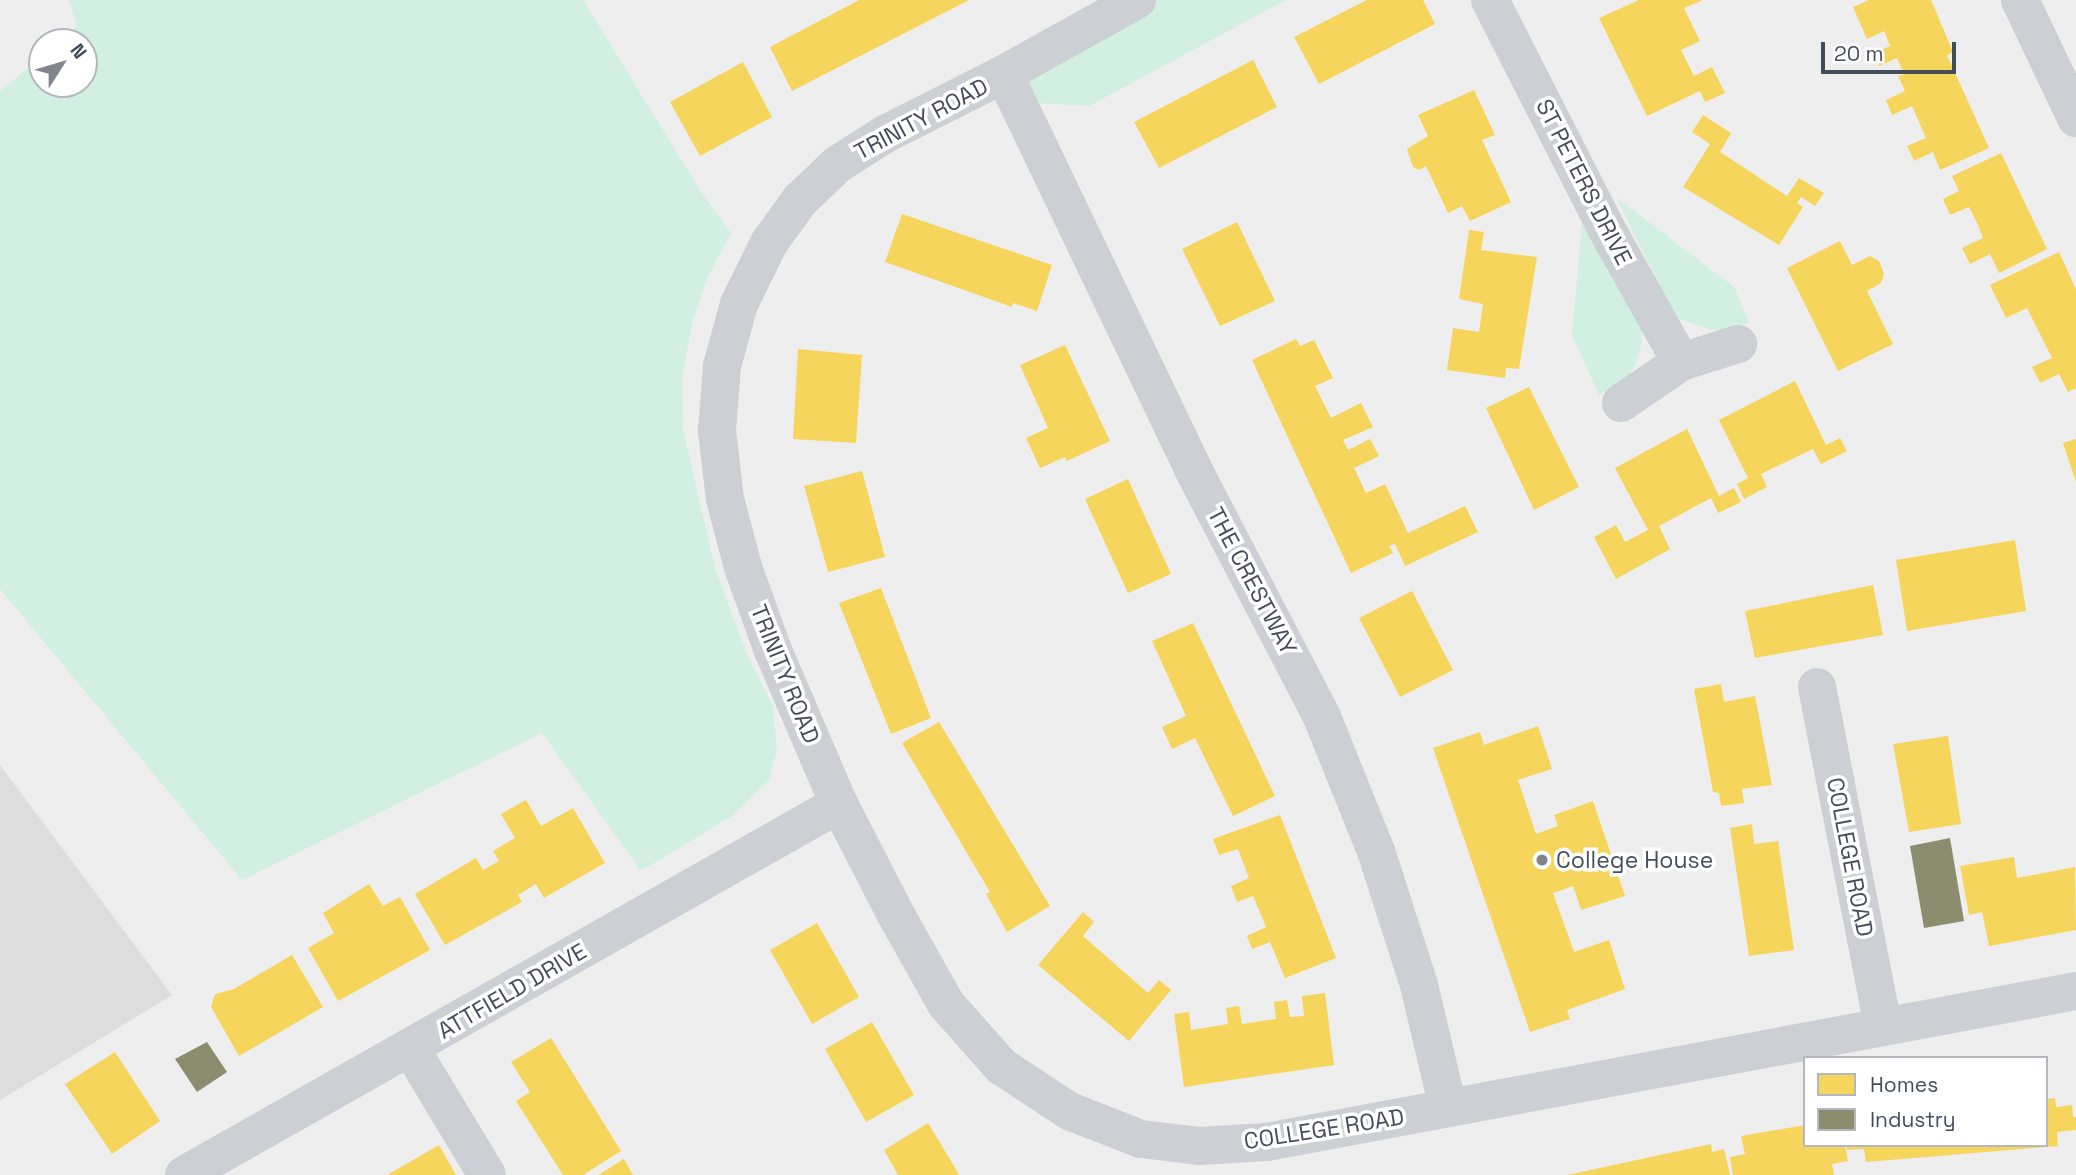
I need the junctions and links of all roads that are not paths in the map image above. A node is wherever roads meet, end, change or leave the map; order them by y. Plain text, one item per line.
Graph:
1 (1137, 0) edge
2 (1490, 0) edge
3 (2020, 0) edge
4 (1004, 74) junction
5 (2076, 118) edge
6 (1738, 344) dead end
7 (1681, 362) junction
8 (1621, 402) dead end
9 (1817, 687) dead end
10 (839, 804) junction
11 (2076, 991) edge
12 (1884, 1027) junction
13 (411, 1049) junction
14 (1448, 1108) junction
15 (184, 1175) edge
16 (486, 1175) edge

1 - 4 street, TRINITY ROAD
2 - 7 street, ST PETERS DRIVE
3 - 5 street
4 - 10 street, TRINITY ROAD
4 - 14 street, THE CRESTWAY
6 - 7 street
7 - 8 street
9 - 12 street, COLLEGE ROAD
10 - 13 street, ATTFIELD DRIVE
10 - 14 street, COLLEGE ROAD
11 - 12 street, COLLEGE ROAD
12 - 14 street, COLLEGE ROAD
13 - 15 street, ATTFIELD DRIVE
13 - 16 street

